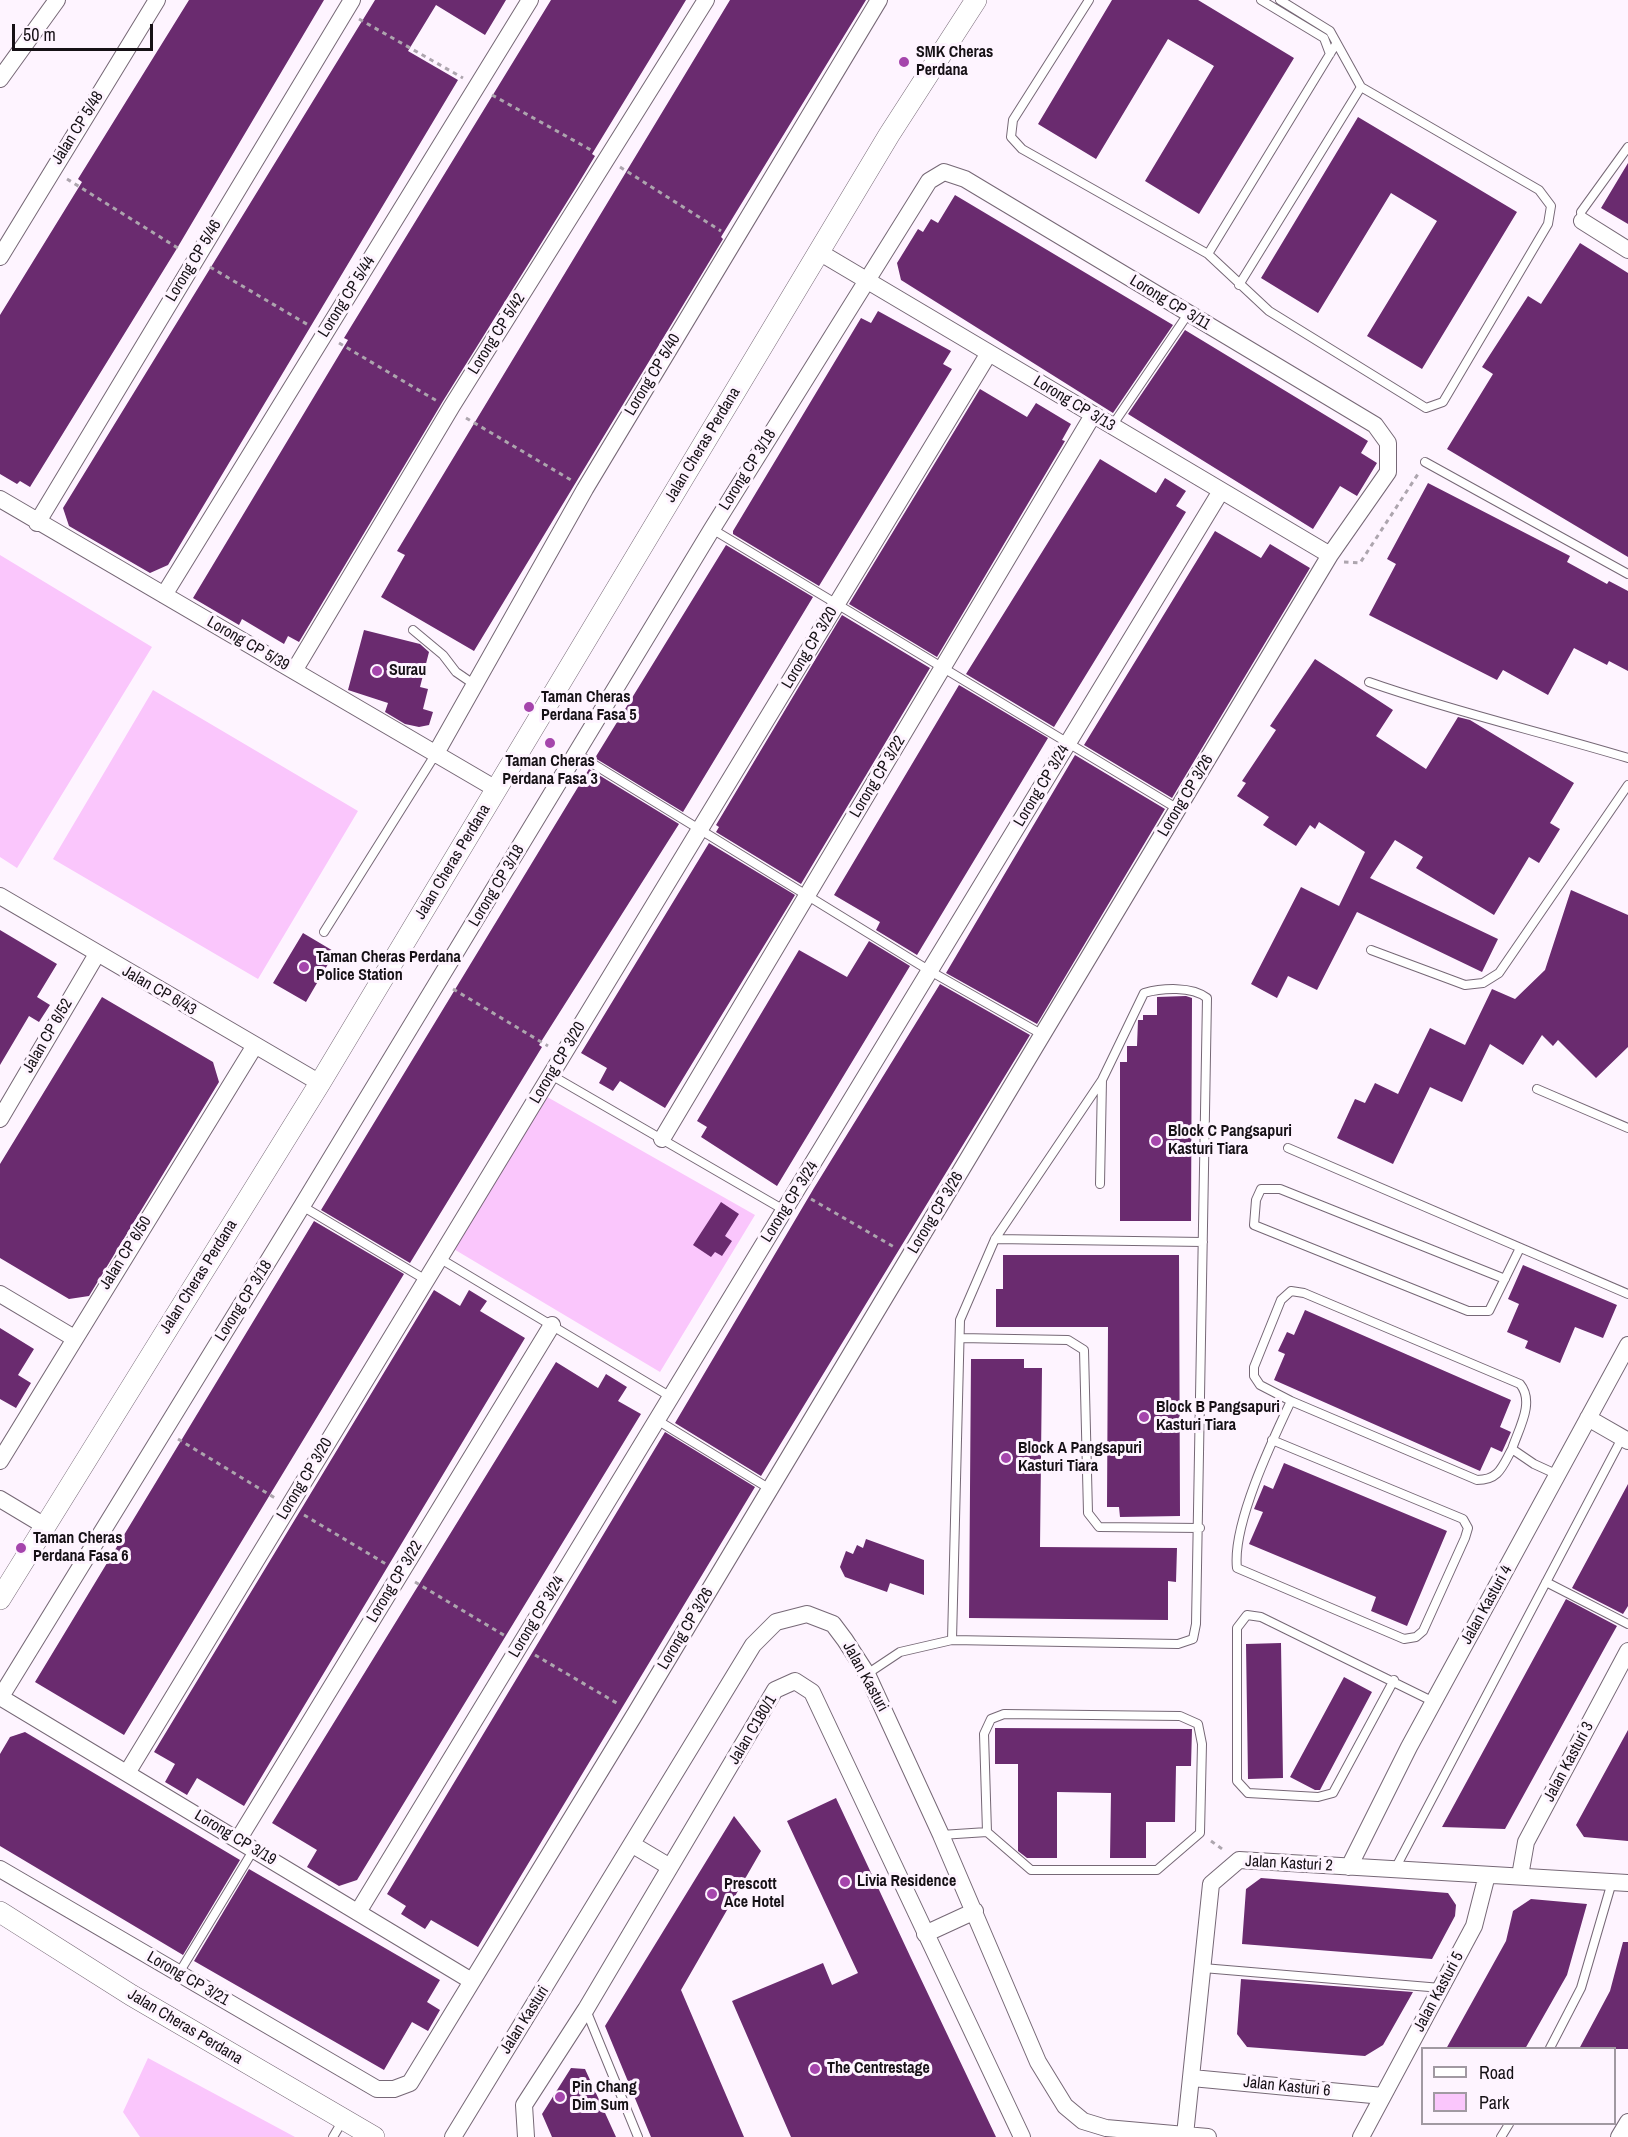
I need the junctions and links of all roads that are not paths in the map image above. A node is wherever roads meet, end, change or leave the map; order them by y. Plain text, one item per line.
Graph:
1 (57, 0) edge
2 (157, 0) edge
3 (530, 0) edge
4 (706, 0) edge
5 (879, 0) edge
6 (1089, 0) edge
7 (1261, 0) edge
8 (1280, 0) edge
9 (974, 1) edge
10 (348, 6) edge
11 (1336, 44) junction
12 (1330, 54) junction
13 (0, 79) edge
14 (1361, 87) junction
15 (1628, 147) edge
16 (944, 172) joint
17 (1582, 221) joint
18 (1628, 250) edge
19 (819, 252) junction
20 (1208, 254) junction
21 (0, 257) edge
22 (865, 281) junction
23 (1239, 285) junction
24 (1188, 314) junction
25 (989, 353) junction
26 (1093, 415) junction
27 (1112, 426) junction
28 (1389, 443) joint
29 (1425, 462) road end
30 (1221, 491) junction
31 (0, 499) edge
32 (37, 522) junction
33 (712, 529) junction
34 (1330, 555) junction
35 (1628, 574) edge
36 (164, 595) junction
37 (838, 602) junction
38 (413, 630) dead end
39 (944, 667) junction
40 (294, 670) junction
41 (1370, 682) dead end
42 (475, 686) junction
43 (1068, 744) junction
44 (577, 754) junction
45 (435, 755) junction
46 (1628, 758) edge
47 (1628, 785) edge
48 (496, 789) junction
49 (1178, 809) junction
50 (699, 830) junction
51 (807, 895) junction
52 (0, 896) edge
53 (324, 932) dead end
54 (1371, 950) dead end
55 (97, 954) junction
56 (930, 971) junction
57 (1042, 1035) junction
58 (254, 1047) junction
59 (550, 1075) junction
60 (1102, 1080) junction
61 (320, 1083) junction
62 (1537, 1089) dead end
63 (5, 1098) edge
64 (0, 1119) edge
65 (1628, 1128) edge
66 (662, 1138) junction
67 (1288, 1148) dead end
68 (1100, 1184) dead end
69 (302, 1206) junction
70 (784, 1210) junction
71 (995, 1239) junction
72 (1203, 1242) junction
73 (1520, 1248) junction
74 (440, 1258) junction
75 (1505, 1279) junction
76 (426, 1280) junction
77 (0, 1294) edge
78 (1628, 1294) edge
79 (552, 1325) junction
80 (74, 1338) junction
81 (960, 1338) junction
82 (1628, 1345) edge
83 (671, 1397) junction
84 (1291, 1401) junction
85 (1588, 1418) junction
86 (657, 1420) junction
87 (1625, 1439) edge
88 (1272, 1440) junction
89 (1512, 1449) junction
90 (0, 1461) edge
91 (1558, 1475) junction
92 (770, 1489) junction
93 (0, 1498) edge
94 (45, 1526) junction
95 (1200, 1528) junction
96 (1546, 1582) junction
97 (0, 1599) edge
98 (1628, 1624) edge
99 (952, 1640) junction
100 (1628, 1651) edge
101 (867, 1674) junction
102 (1394, 1680) junction
103 (0, 1697) edge
104 (1434, 1702) junction
105 (127, 1773) junction
106 (987, 1832) junction
107 (941, 1835) junction
108 (238, 1840) junction
109 (633, 1845) junction
110 (254, 1849) junction
111 (1348, 1867) junction
112 (670, 1868) junction
113 (0, 1869) edge
114 (1395, 1869) junction
115 (1487, 1875) junction
116 (1520, 1876) junction
117 (1623, 1880) edge
118 (975, 1911) junction
119 (0, 1912) edge
120 (358, 1912) junction
121 (925, 1934) junction
122 (1203, 1968) junction
123 (179, 1973) junction
124 (470, 1980) junction
125 (1441, 1988) junction
126 (586, 2009) junction
127 (1551, 2047) edge
128 (1192, 2078) junction
129 (377, 2089) joint
130 (1383, 2097) junction
131 (1628, 2122) edge
132 (338, 2128) edge
133 (1125, 2133) edge
134 (1185, 2135) junction
135 (374, 2137) edge
136 (453, 2137) edge
137 (526, 2137) edge
138 (638, 2137) edge
139 (1022, 2137) edge
140 (1208, 2137) edge
141 (1360, 2137) edge
142 (1619, 2137) edge

1 - 13 street
2 - 21 street, Jalan CP 5/48
3 - 36 street, Lorong CP 5/44
4 - 40 street, Lorong CP 5/42
5 - 42 street, Lorong CP 5/40
6 - 20 lane
7 - 12 lane
8 - 11 lane
9 - 19 street, Jalan Cheras Perdana
10 - 32 street, Lorong CP 5/46
11 - 12 lane
11 - 14 lane
12 - 20 lane
14 - 23 lane
14 - 23 lane
15 - 17 lane
16 - 22 street, Lorong CP 3/18
16 - 24 street, Lorong CP 3/11
17 - 18 street
19 - 22 street, Lorong CP 3/13
19 - 48 street, Jalan Cheras Perdana
20 - 23 lane
22 - 25 street, Lorong CP 3/13
22 - 33 street, Lorong CP 3/18
24 - 27 lane
24 - 28 street, Lorong CP 3/11
25 - 26 street, Lorong CP 3/13
25 - 37 street, Lorong CP 3/20
26 - 27 street, Lorong CP 3/13
26 - 39 street, Lorong CP 3/22
27 - 30 street, Lorong CP 3/13
28 - 34 street, Lorong CP 3/26
29 - 35 lane
30 - 34 street, Lorong CP 3/13
30 - 43 street, Lorong CP 3/24
31 - 32 street, Lorong CP 5/39
32 - 36 street, Lorong CP 5/39
33 - 37 lane
33 - 44 street, Lorong CP 3/18
34 - 49 street, Lorong CP 3/26
36 - 40 street, Lorong CP 5/39
37 - 39 lane
37 - 50 street, Lorong CP 3/20
38 - 42 lane
39 - 43 lane
39 - 51 street, Lorong CP 3/22
40 - 45 street, Lorong CP 5/39
41 - 46 lane
42 - 45 street, Lorong CP 5/40
43 - 49 lane
43 - 56 street, Lorong CP 3/24
44 - 50 lane
44 - 69 street, Lorong CP 3/18
45 - 48 street, Lorong CP 5/39
45 - 53 lane
47 - 54 lane
48 - 61 street, Jalan Cheras Perdana
49 - 57 street, Lorong CP 3/26
50 - 51 lane
50 - 59 street, Lorong CP 3/20
51 - 56 lane
51 - 66 street, Lorong CP 3/22
52 - 55 street, Jalan CP 6/43
55 - 58 street, Jalan CP 6/43
55 - 63 street, Jalan CP 6/52
56 - 57 lane
56 - 70 street, Lorong CP 3/24
57 - 92 street, Lorong CP 3/26
58 - 61 street, Jalan CP 6/43
58 - 80 street, Jalan CP 6/50
59 - 66 lane
59 - 74 street, Lorong CP 3/20
60 - 68 lane
60 - 71 lane
60 - 72 lane
61 - 94 street, Jalan Cheras Perdana
62 - 65 lane
63 - 64 street, Jalan CP 6/52
66 - 70 lane
67 - 73 lane
69 - 76 lane
69 - 103 street, Lorong CP 3/18
70 - 83 street, Lorong CP 3/24
71 - 72 lane
71 - 81 lane
72 - 95 lane
73 - 75 lane
73 - 78 lane
74 - 76 street, Lorong CP 3/20
74 - 79 lane
75 - 75 lane
76 - 105 street, Lorong CP 3/20
77 - 80 street
79 - 83 lane
79 - 108 street, Lorong CP 3/22
80 - 90 street, Jalan CP 6/50
81 - 95 lane
81 - 99 lane
82 - 85 street, Jalan Kasturi 4
83 - 86 street, Lorong CP 3/24
84 - 88 lane
84 - 89 lane
84 - 89 lane
85 - 87 street
85 - 91 street, Jalan Kasturi 4
86 - 92 lane
86 - 120 street, Lorong CP 3/24
87 - 96 lane
88 - 88 lane
89 - 91 lane
91 - 104 street, Jalan Kasturi 4
92 - 124 street, Lorong CP 3/26
93 - 94 street
94 - 97 street, Jalan Cheras Perdana
95 - 99 lane
96 - 98 lane
96 - 114 lane
99 - 101 lane
100 - 116 street, Jalan Kasturi 3
101 - 107 street, Jalan Kasturi
101 - 109 street, Jalan Kasturi
102 - 102 lane
102 - 104 lane
103 - 105 street, Lorong CP 3/19
104 - 111 street, Jalan Kasturi 4
105 - 108 street, Lorong CP 3/19
106 - 106 lane
106 - 107 lane
107 - 118 street, Jalan Kasturi
108 - 110 street, Lorong CP 3/19
109 - 112 street
109 - 136 street, Jalan Kasturi
110 - 120 street, Lorong CP 3/19
110 - 123 lane
111 - 114 street, Jalan Kasturi 2
111 - 122 street, Jalan Kasturi 2
112 - 121 street, Jalan C180/1
112 - 126 street, Jalan C180/1
113 - 123 street, Lorong CP 3/21
114 - 115 street, Jalan Kasturi 2
115 - 116 street, Jalan Kasturi 2
115 - 125 street, Jalan Kasturi 5
116 - 117 street, Jalan Kasturi 2
117 - 127 lane
118 - 121 street
118 - 133 street, Jalan Kasturi
119 - 132 street, Jalan Cheras Perdana
120 - 124 street, Lorong CP 3/19
121 - 139 street, Jalan C180/1
122 - 125 lane
122 - 128 street, Jalan Kasturi 2
123 - 129 street, Lorong CP 3/21
124 - 129 street, Lorong CP 3/26
125 - 130 street, Jalan Kasturi 5
126 - 137 street, Jalan C180/1
126 - 138 lane
128 - 130 street, Jalan Kasturi 6
128 - 134 street, Jalan Kasturi 2
130 - 141 street, Jalan Kasturi 5
131 - 142 street
132 - 135 street, Jalan Cheras Perdana
133 - 134 street, Jalan Kasturi
134 - 140 street, Jalan Kasturi

